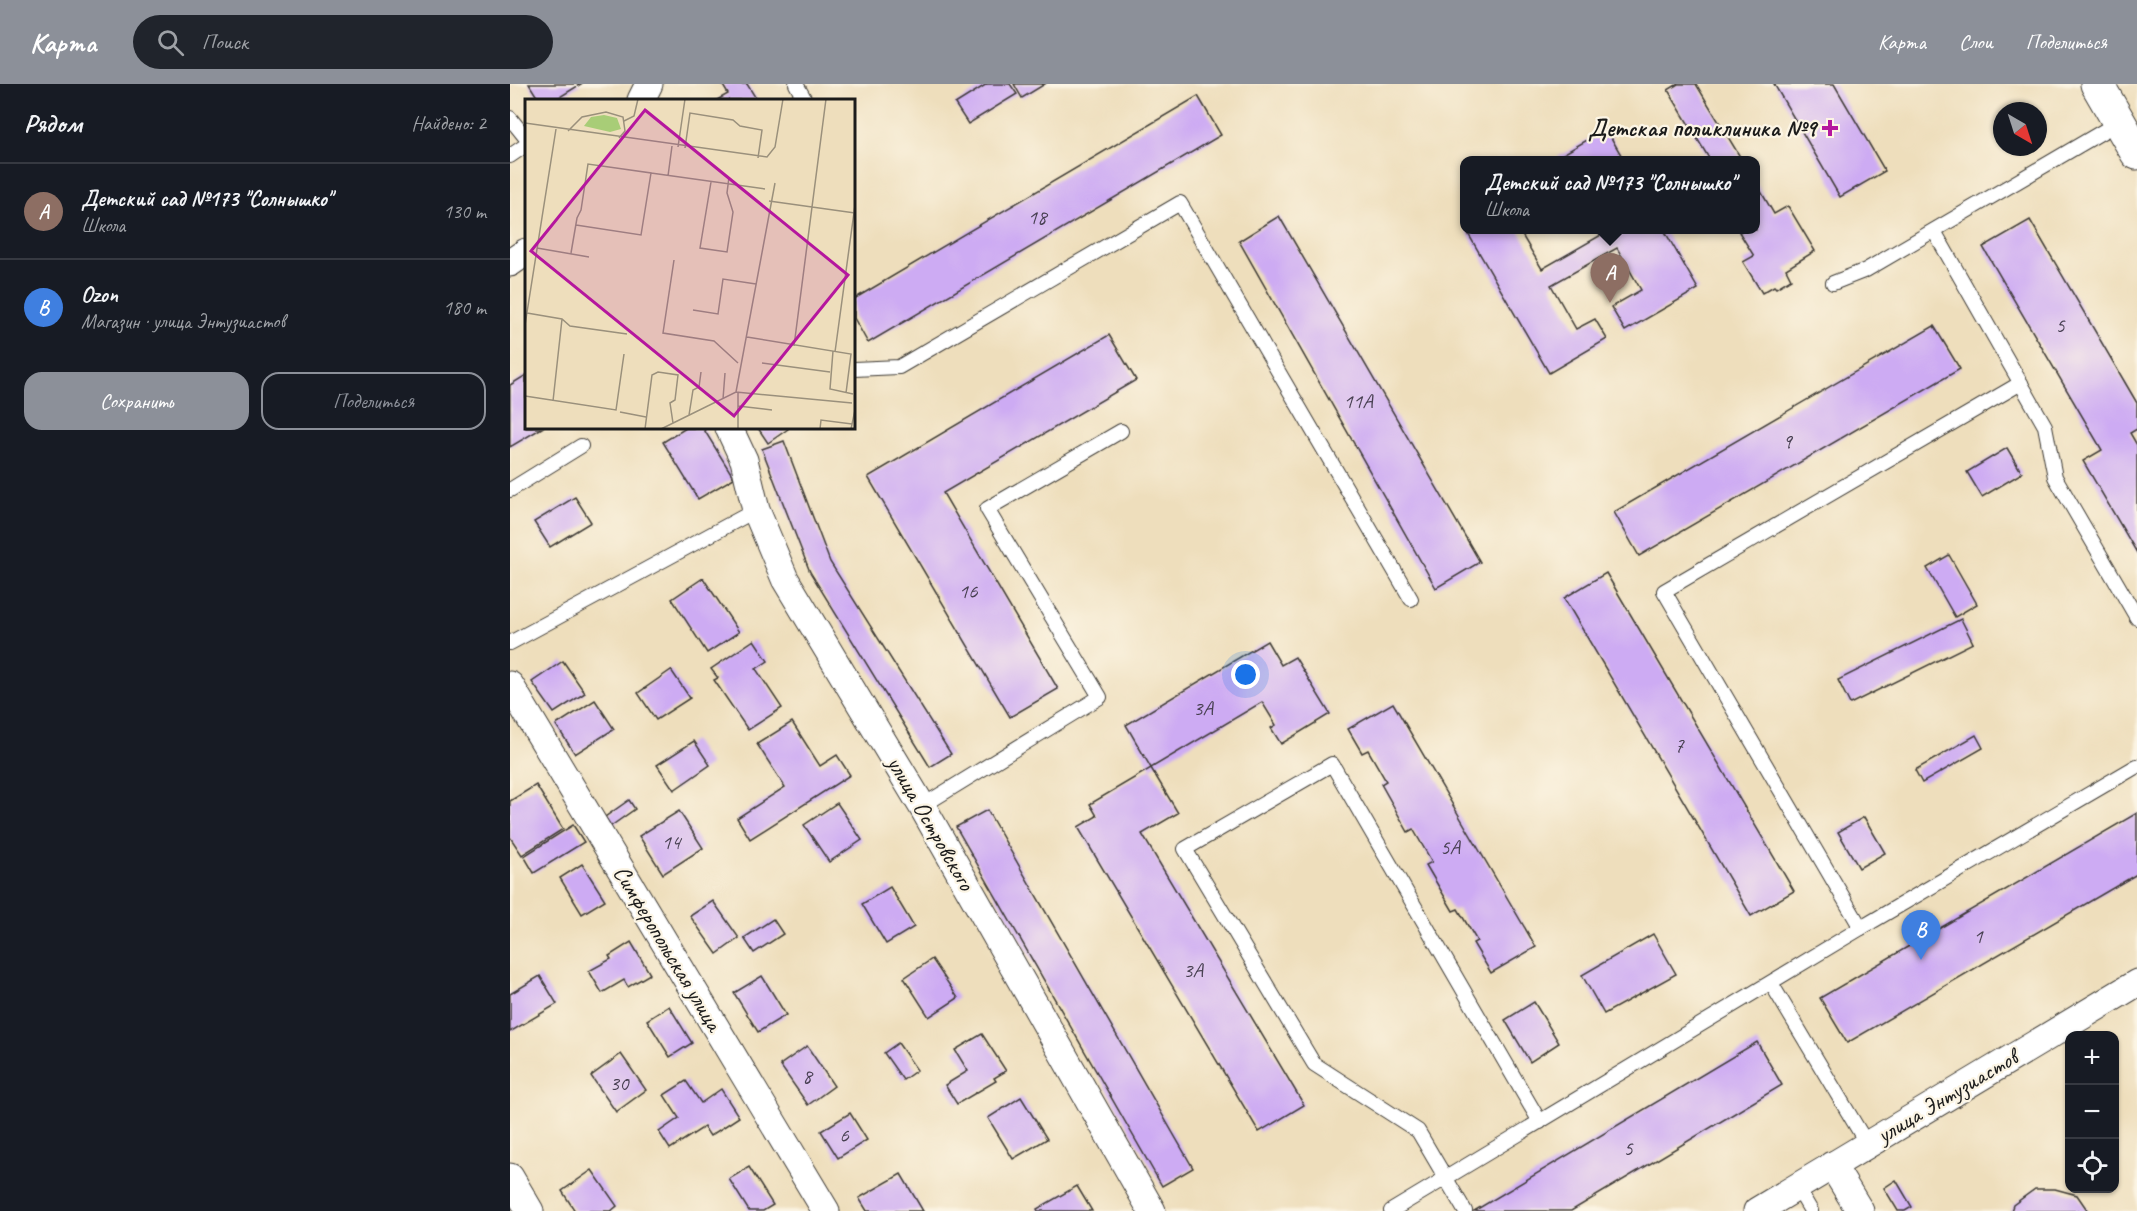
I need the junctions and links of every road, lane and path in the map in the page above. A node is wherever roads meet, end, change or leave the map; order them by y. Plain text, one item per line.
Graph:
1 (649, 84) edge
2 (796, 84) edge
3 (2097, 84) edge
4 (642, 99) edge
5 (804, 99) edge
6 (510, 118) edge
7 (2119, 122) junction
8 (525, 137) edge
9 (525, 146) edge
10 (2137, 153) edge
11 (510, 156) edge
12 (1934, 231) junction
13 (525, 253) edge
14 (510, 264) edge
15 (1833, 283) dead end
16 (855, 369) edge
17 (2021, 383) junction
18 (729, 429) edge
19 (1121, 431) dead end
20 (582, 446) dead end
21 (510, 490) edge
22 (756, 510) junction
23 (1411, 599) dead end
24 (2137, 618) edge
25 (510, 643) edge
26 (510, 685) edge
27 (2137, 766) edge
28 (922, 806) junction
29 (1861, 928) junction
30 (1771, 983) junction
31 (2137, 983) edge
32 (1540, 1122) junction
33 (1867, 1144) junction
34 (1832, 1165) junction
35 (510, 1177) edge
36 (1446, 1178) junction
37 (1797, 1187) junction
38 (530, 1211) edge
39 (826, 1211) edge
40 (1152, 1211) edge
41 (1391, 1211) edge
42 (1465, 1211) edge
43 (1757, 1211) edge
44 (1811, 1211) edge
45 (1860, 1211) edge

1 - 4 street
2 - 5 lane
3 - 7 street
6 - 8 lane
7 - 10 street
7 - 12 lane
9 - 11 lane
12 - 15 lane
12 - 17 lane
13 - 14 street
16 - 23 lane
17 - 24 lane
17 - 29 lane
18 - 22 street, улица Островского
19 - 28 lane
20 - 21 lane
22 - 25 lane
22 - 28 street, улица Островского
26 - 39 street, Симферопольская улица
27 - 29 lane
28 - 40 street, улица Островского
29 - 30 lane
30 - 32 lane
30 - 33 lane
31 - 33 street, улица Энтузиастов
32 - 36 lane
32 - 36 lane
33 - 34 street, улица Энтузиастов
34 - 37 street, улица Энтузиастов
34 - 45 street
35 - 38 street
36 - 41 lane
36 - 42 lane
37 - 43 street, улица Энтузиастов
37 - 44 lane

